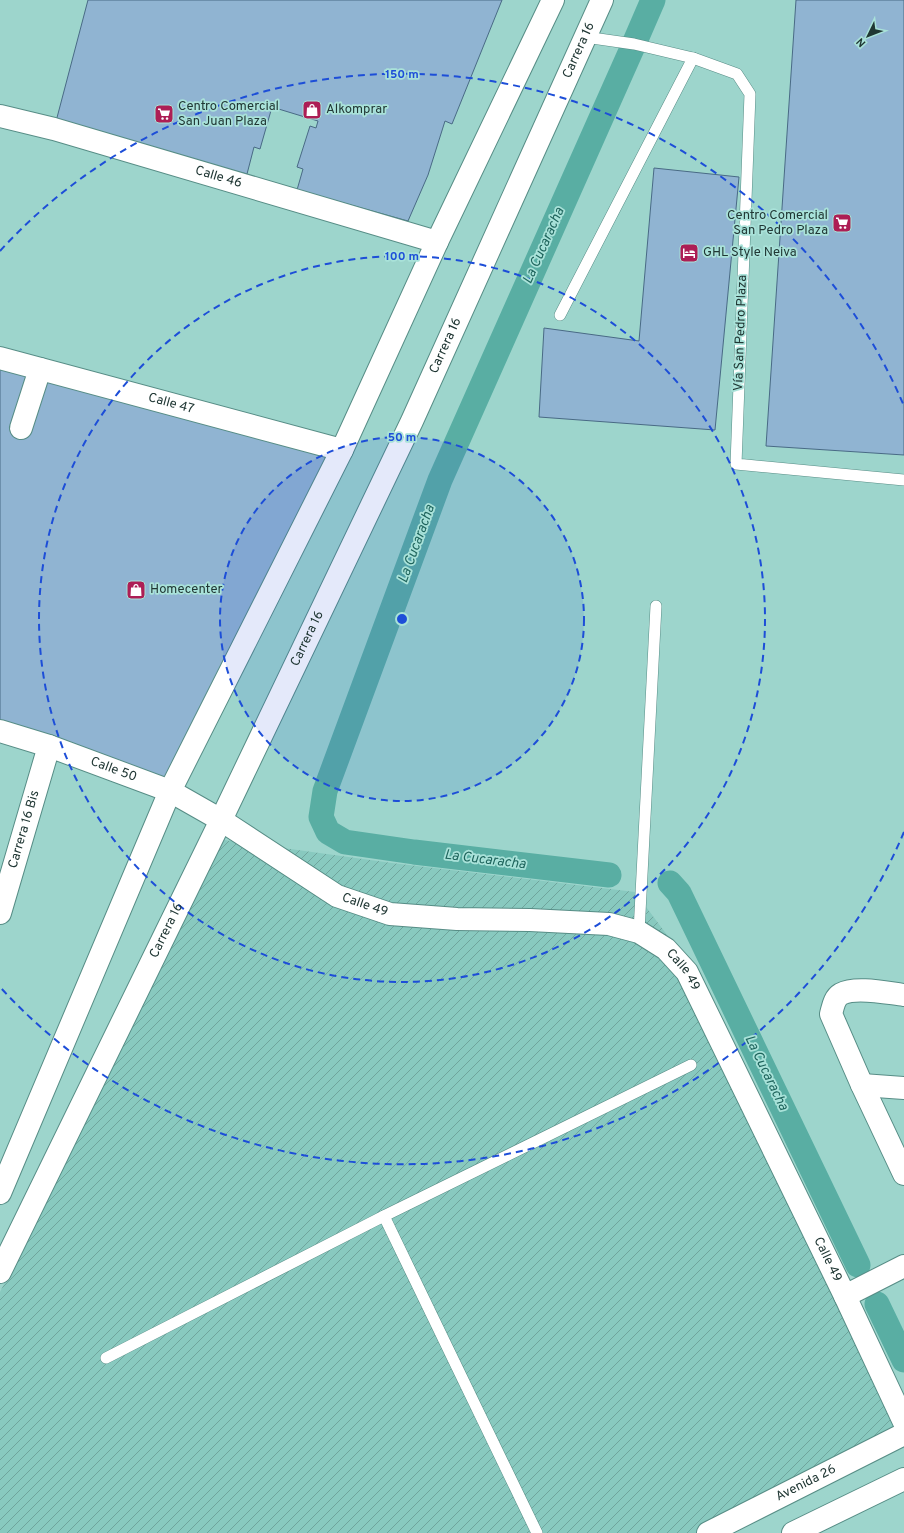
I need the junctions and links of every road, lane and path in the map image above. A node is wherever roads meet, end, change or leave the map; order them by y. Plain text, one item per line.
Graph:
1 (553, 0) edge
2 (602, 0) edge
3 (585, 37) junction
4 (693, 58) junction
5 (0, 116) edge
6 (437, 242) junction
7 (560, 314) dead end
8 (0, 358) edge
9 (40, 369) junction
10 (22, 428) dead end
11 (342, 450) junction
12 (904, 480) edge
13 (656, 606) dead end
14 (0, 731) edge
15 (49, 746) junction
16 (170, 791) junction
17 (221, 820) junction
18 (0, 913) edge
19 (639, 932) junction
20 (904, 994) edge
21 (691, 1066) dead end
22 (862, 1085) junction
23 (904, 1088) edge
24 (904, 1174) edge
25 (0, 1193) edge
26 (384, 1216) junction
27 (904, 1266) edge
28 (0, 1272) edge
29 (845, 1296) junction
30 (106, 1358) dead end
31 (904, 1422) edge
32 (904, 1434) edge
33 (904, 1479) edge
34 (537, 1533) edge
35 (708, 1533) edge
36 (793, 1533) edge

1 - 6 main road
2 - 3 main road, Carrera 16
3 - 4 lane, Vía San Pedro Plaza
3 - 17 main road, Carrera 16
4 - 7 lane
4 - 12 lane, Vía San Pedro Plaza
5 - 6 main road, Calle 46
6 - 11 main road
8 - 9 main road, Calle 47
9 - 10 main road
9 - 11 main road, Calle 47
11 - 16 main road
13 - 19 lane
14 - 15 main road, Calle 50
15 - 16 main road, Calle 50
15 - 18 main road, Carrera 16 Bis
16 - 17 main road, Calle 50
16 - 25 main road
17 - 19 main road, Calle 49
17 - 28 main road, Carrera 16
19 - 29 main road, Calle 49
20 - 22 main road
21 - 26 lane
22 - 23 main road
22 - 24 main road
26 - 30 lane
26 - 34 lane
27 - 29 main road
29 - 31 main road, Calle 49
32 - 35 main road, Avenida 26
33 - 36 main road

